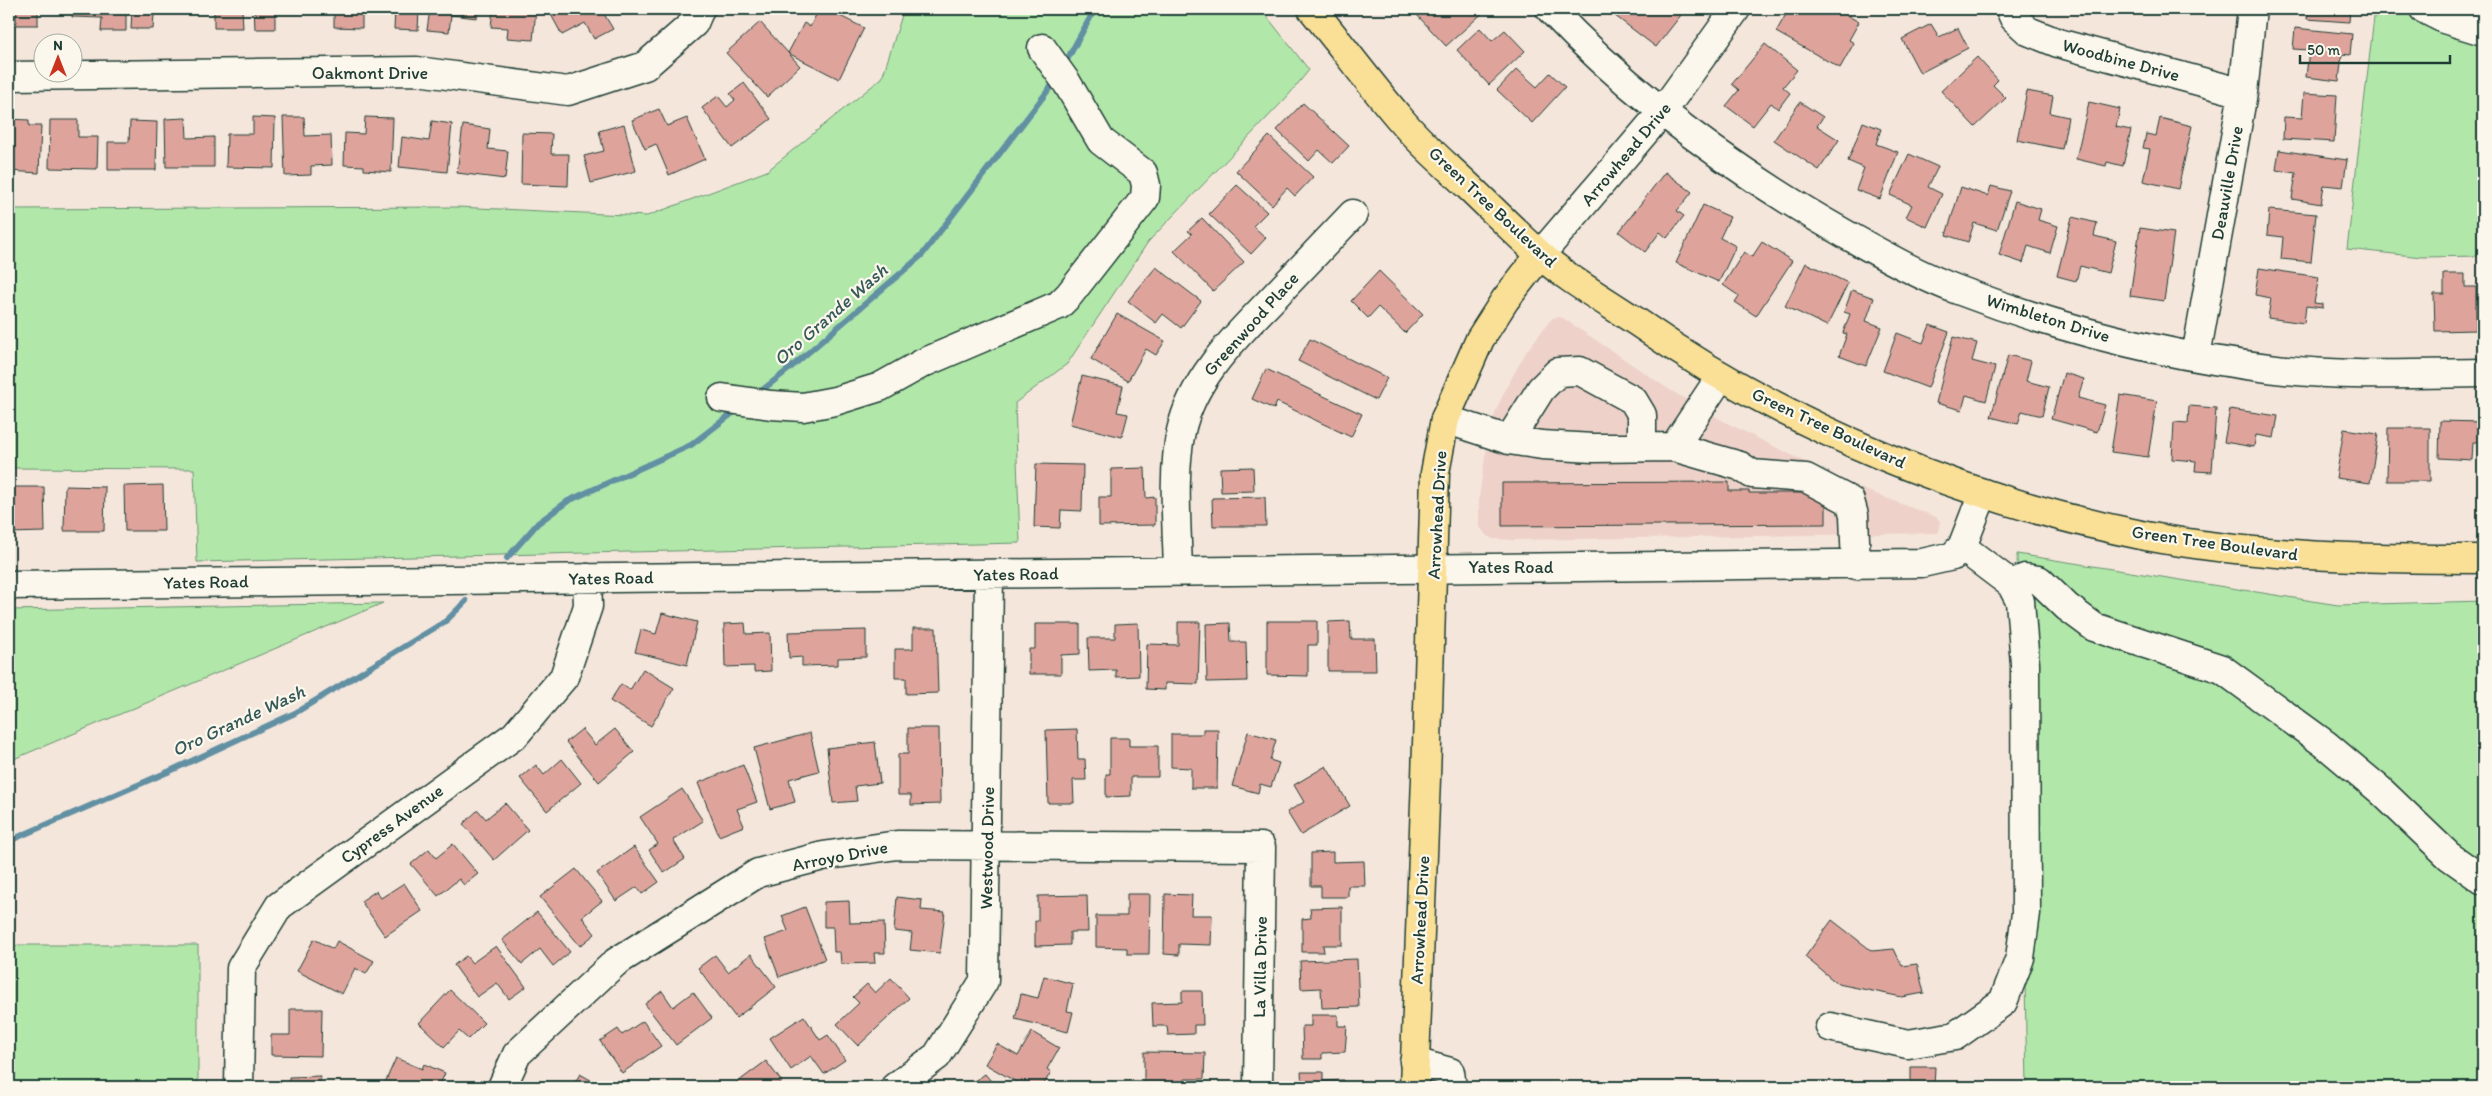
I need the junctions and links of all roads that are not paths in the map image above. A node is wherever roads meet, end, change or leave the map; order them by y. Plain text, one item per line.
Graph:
1 (700, 9) edge
2 (1312, 9) edge
3 (1550, 9) edge
4 (1736, 9) edge
5 (2010, 9) edge
6 (2252, 9) edge
7 (2424, 9) edge
8 (2483, 31) edge
9 (1042, 48) dead end
10 (9, 76) edge
11 (2243, 93) junction
12 (1662, 112) junction
13 (1353, 214) dead end
14 (1540, 255) junction
15 (2196, 356) junction
16 (2483, 372) edge
17 (1721, 376) junction
18 (722, 398) dead end
19 (1445, 419) junction
20 (1509, 440) junction
21 (1642, 447) junction
22 (1674, 447) junction
23 (1983, 493) junction
24 (1962, 547) junction
25 (2483, 559) edge
26 (1856, 565) junction
27 (1433, 567) junction
28 (1178, 571) junction
29 (989, 574) junction
30 (587, 578) junction
31 (2011, 584) junction
32 (9, 585) edge
33 (987, 846) junction
34 (1261, 847) joint
35 (2483, 880) edge
36 (1830, 1028) dead end
37 (1414, 1075) edge
38 (239, 1087) edge
39 (502, 1087) edge
40 (895, 1087) edge
41 (1258, 1087) edge
42 (1452, 1087) edge

1 - 10 street, Oakmont Drive
2 - 14 main road, Green Tree Boulevard
3 - 12 street, Wimbleton Drive
4 - 12 street, Arrowhead Drive
5 - 11 street, Woodbine Drive
6 - 11 street, Deauville Drive
7 - 8 street
9 - 18 street
11 - 15 street, Deauville Drive
12 - 14 street, Arrowhead Drive
12 - 15 street, Wimbleton Drive
13 - 28 street, Greenwood Place
14 - 17 main road, Green Tree Boulevard
14 - 19 main road, Arrowhead Drive
15 - 16 street, Wimbleton Drive
17 - 22 street
17 - 23 main road, Green Tree Boulevard
19 - 20 street
19 - 27 main road, Arrowhead Drive
20 - 21 street
20 - 21 street
21 - 22 street
22 - 26 street
23 - 24 street
23 - 25 main road, Green Tree Boulevard
24 - 26 street, Yates Road
24 - 31 street
26 - 27 street, Yates Road
27 - 28 street, Yates Road
27 - 37 main road, Arrowhead Drive
28 - 29 street, Yates Road
29 - 30 street, Yates Road
29 - 33 street, Westwood Drive
30 - 32 street, Yates Road
30 - 38 street, Cypress Avenue
31 - 35 street
31 - 36 street
33 - 34 street, Arroyo Drive
33 - 39 street, Arroyo Drive
33 - 40 street, Westwood Drive
34 - 41 street, La Villa Drive
37 - 42 street

